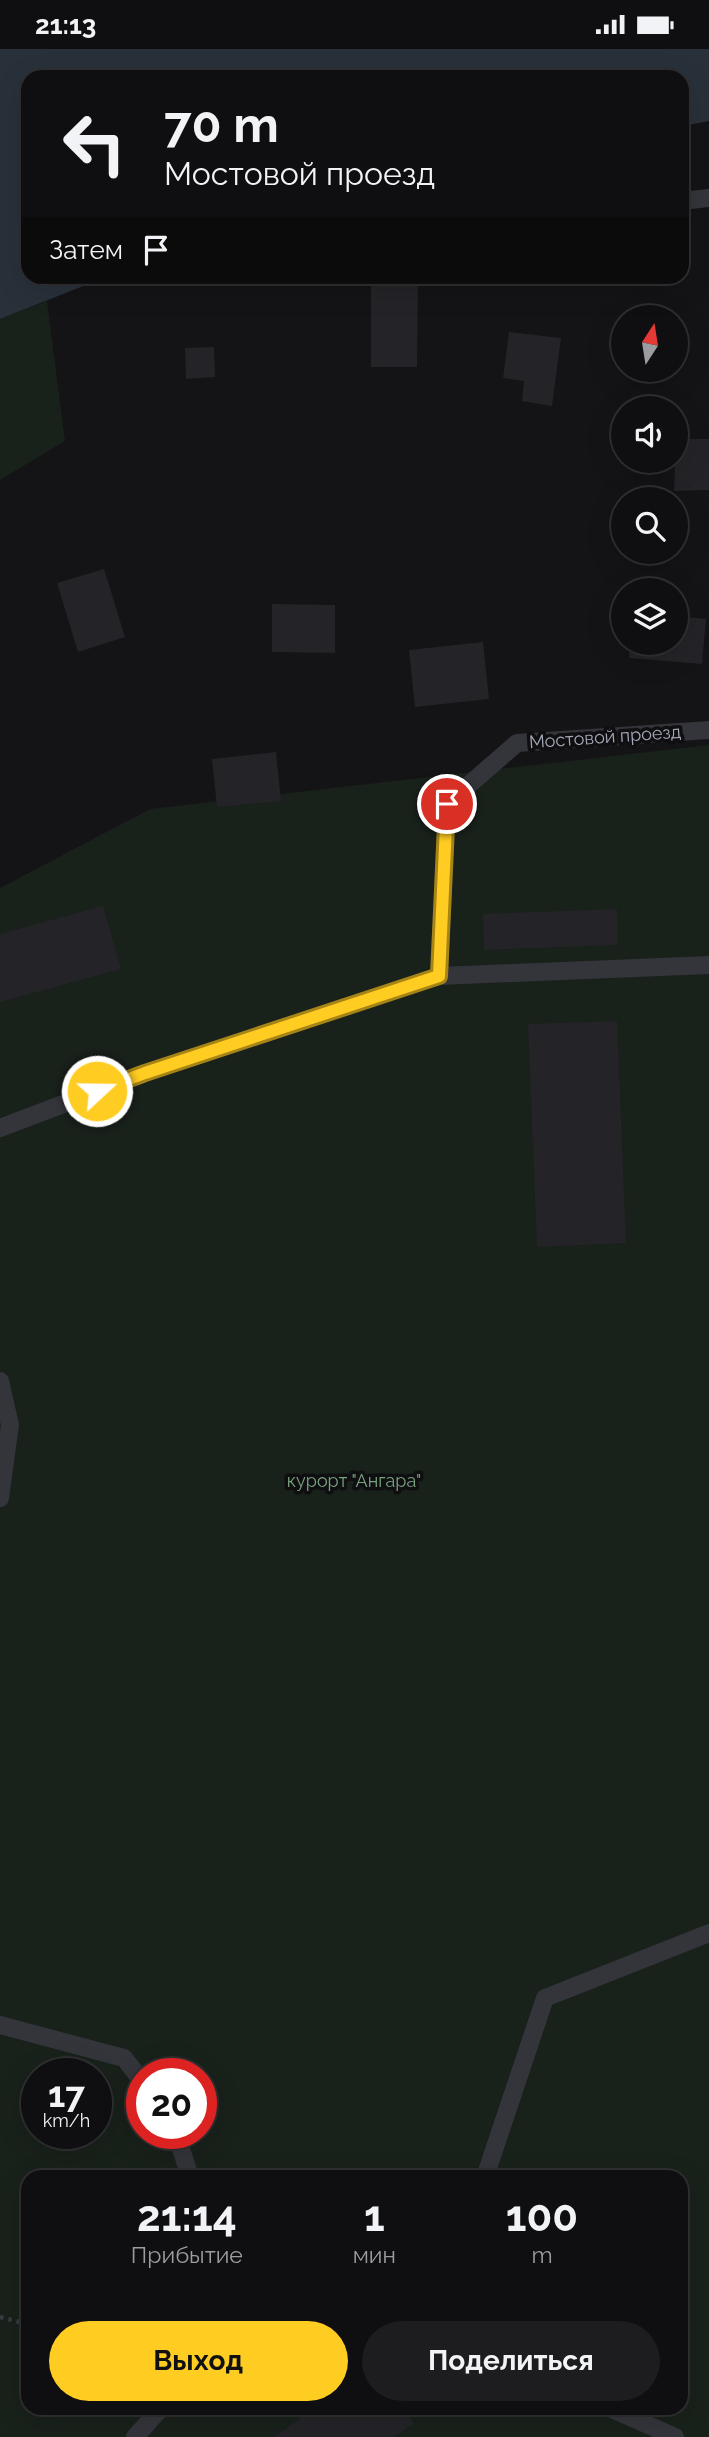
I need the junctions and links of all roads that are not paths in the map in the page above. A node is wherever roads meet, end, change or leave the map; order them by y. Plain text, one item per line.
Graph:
1 (709, 198) edge
2 (689, 200) edge
3 (709, 730) edge
4 (709, 965) edge
5 (439, 976) junction
6 (0, 1128) edge
7 (0, 1381) edge
8 (0, 1498) edge
9 (709, 1933) edge
10 (0, 2025) edge
11 (126, 2060) edge
12 (181, 2149) edge
13 (188, 2170) edge
14 (487, 2170) edge
15 (155, 2415) edge
16 (626, 2415) edge
17 (135, 2437) edge
18 (675, 2437) edge

1 - 2 lane
3 - 5 lane, Мостовой проезд
4 - 5 lane
5 - 6 lane
7 - 8 lane
9 - 14 lane
10 - 11 lane
12 - 13 lane
15 - 17 lane
16 - 18 lane

